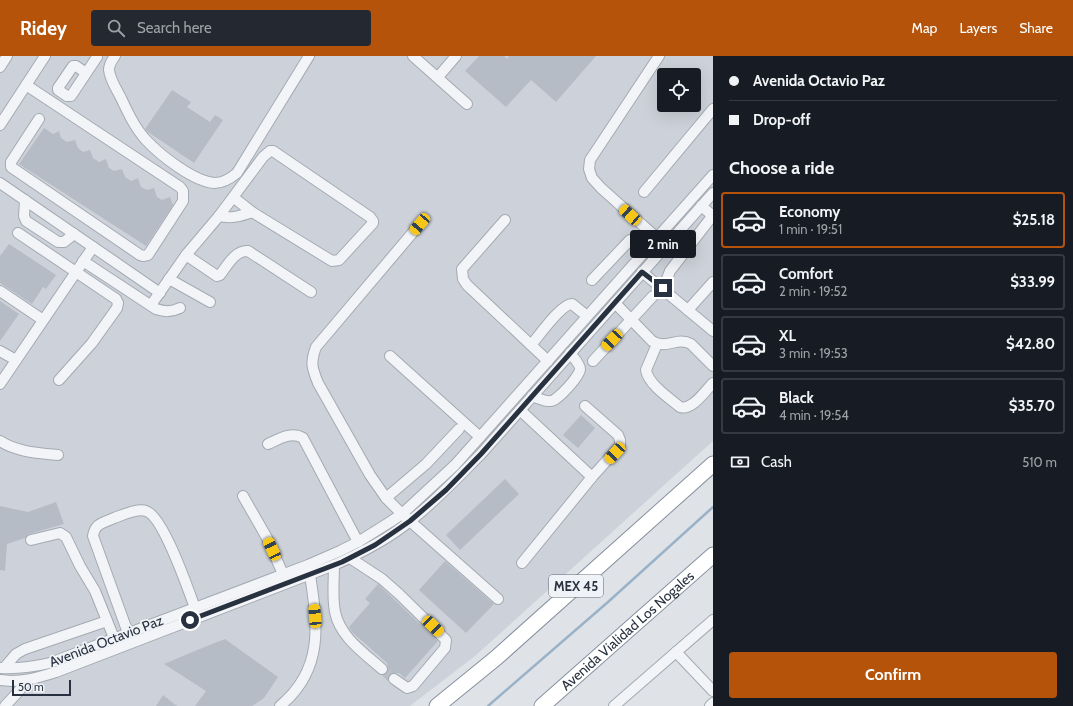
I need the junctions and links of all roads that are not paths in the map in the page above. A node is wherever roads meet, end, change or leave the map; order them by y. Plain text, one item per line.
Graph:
1 (7, 56) edge
2 (46, 56) edge
3 (309, 56) edge
4 (414, 56) edge
5 (456, 56) edge
6 (659, 56) edge
7 (95, 57) edge
8 (112, 60) edge
9 (0, 67) edge
10 (86, 73) dead end
11 (438, 77) junction
12 (26, 85) junction
13 (467, 104) dead end
14 (713, 109) edge
15 (39, 119) dead end
16 (1, 121) edge
17 (713, 175) edge
18 (0, 183) edge
19 (644, 192) dead end
20 (713, 192) edge
21 (233, 197) junction
22 (25, 200) junction
23 (701, 206) junction
24 (252, 212) junction
25 (219, 216) junction
26 (505, 220) dead end
27 (420, 224) dead end
28 (18, 233) dead end
29 (74, 234) junction
30 (656, 238) junction
31 (93, 247) junction
32 (646, 250) junction
33 (186, 255) junction
34 (83, 261) junction
35 (75, 272) junction
36 (642, 272) junction
37 (169, 278) junction
38 (592, 280) dead end
39 (713, 282) edge
40 (663, 288) junction
41 (0, 291) edge
42 (311, 292) dead end
43 (160, 293) junction
44 (653, 296) dead end
45 (210, 302) dead end
46 (615, 303) junction
47 (151, 305) junction
48 (180, 308) dead end
49 (688, 310) junction
50 (587, 316) junction
51 (43, 320) junction
52 (631, 320) junction
53 (713, 331) edge
54 (657, 344) junction
55 (531, 345) junction
56 (0, 351) edge
57 (570, 353) junction
58 (390, 356) dead end
59 (16, 360) junction
60 (548, 361) junction
61 (593, 361) dead end
62 (713, 366) edge
63 (59, 380) dead end
64 (713, 383) edge
65 (0, 384) edge
66 (532, 396) junction
67 (585, 406) dead end
68 (520, 410) junction
69 (459, 429) dead end
70 (480, 437) junction
71 (0, 441) edge
72 (268, 444) dead end
73 (58, 455) dead end
74 (713, 464) edge
75 (592, 477) junction
76 (243, 496) dead end
77 (386, 498) junction
78 (402, 514) junction
79 (410, 521) junction
80 (31, 540) dead end
81 (358, 542) junction
82 (713, 555) edge
83 (350, 558) junction
84 (522, 563) dead end
85 (334, 566) junction
86 (309, 569) junction
87 (282, 574) junction
88 (498, 599) dead end
89 (195, 608) junction
90 (713, 620) edge
91 (107, 621) junction
92 (128, 633) junction
93 (114, 638) junction
94 (676, 652) junction
95 (2, 668) edge
96 (382, 669) tunnel mouth
97 (394, 679) tunnel mouth
98 (0, 680) edge
99 (26, 681) junction
100 (713, 691) edge
101 (713, 703) edge
102 (546, 705) edge
103 (5, 706) edge
104 (280, 706) edge
105 (437, 706) edge
106 (614, 706) edge
107 (710, 706) edge

1 - 9 street
2 - 12 street
3 - 8 street
4 - 11 street
5 - 11 street
6 - 30 street
7 - 8 street
7 - 10 street
11 - 13 street
12 - 15 street
12 - 16 street
14 - 19 street
17 - 30 street, Avenida Octavio Paz
18 - 22 street
20 - 23 street, Avenida Octavio Paz
21 - 24 street
21 - 24 street
21 - 25 street
22 - 29 street
22 - 29 street
23 - 36 street, Avenida Octavio Paz
23 - 40 street
24 - 25 street
25 - 33 street
26 - 55 street
27 - 77 street
28 - 35 street
29 - 31 street
30 - 32 street, Avenida Octavio Paz
31 - 34 street
31 - 43 street
32 - 38 street
32 - 50 street, Avenida Octavio Paz
33 - 37 street
33 - 42 street
34 - 35 street
34 - 47 street
35 - 51 street
35 - 63 street
36 - 40 street
36 - 46 street, Avenida Octavio Paz
37 - 43 street
37 - 45 street
39 - 49 street
40 - 49 street
41 - 51 street
43 - 47 street
44 - 52 street
46 - 52 street
46 - 57 street, Avenida Octavio Paz
47 - 48 street
49 - 53 street
50 - 55 street
50 - 60 street, Avenida Octavio Paz
51 - 59 street
52 - 54 street
52 - 61 street
54 - 62 street
54 - 64 street
55 - 60 street
56 - 59 street
57 - 66 street, Avenida Octavio Paz
57 - 66 street
58 - 70 street
59 - 65 street
60 - 70 street, Avenida Octavio Paz
66 - 68 street, Avenida Octavio Paz
67 - 75 street
68 - 75 street
68 - 79 street, Avenida Octavio Paz
69 - 77 street
70 - 78 street, Avenida Octavio Paz
71 - 73 street
72 - 81 street
74 - 105 highway, MEX 45
75 - 84 street
76 - 87 street
77 - 78 street
78 - 79 street
78 - 81 street, Avenida Octavio Paz
79 - 83 street, Avenida Octavio Paz
79 - 88 street
80 - 91 street
81 - 86 street, Avenida Octavio Paz
82 - 102 highway, Avenida Vialidad Los Nogales
83 - 85 street, Avenida Octavio Paz
83 - 97 street
85 - 86 street, Avenida Octavio Paz
85 - 96 street
86 - 87 street, Avenida Octavio Paz
86 - 99 street, Avenida Octavio Paz
86 - 104 street
87 - 89 street, Avenida Octavio Paz
89 - 92 street, Avenida Octavio Paz
89 - 92 street
90 - 94 street
91 - 93 street
91 - 95 street
92 - 93 street, Avenida Octavio Paz
93 - 95 street, Avenida Octavio Paz
94 - 100 street
94 - 106 street
98 - 99 street, Avenida Octavio Paz
99 - 103 street
101 - 107 street

